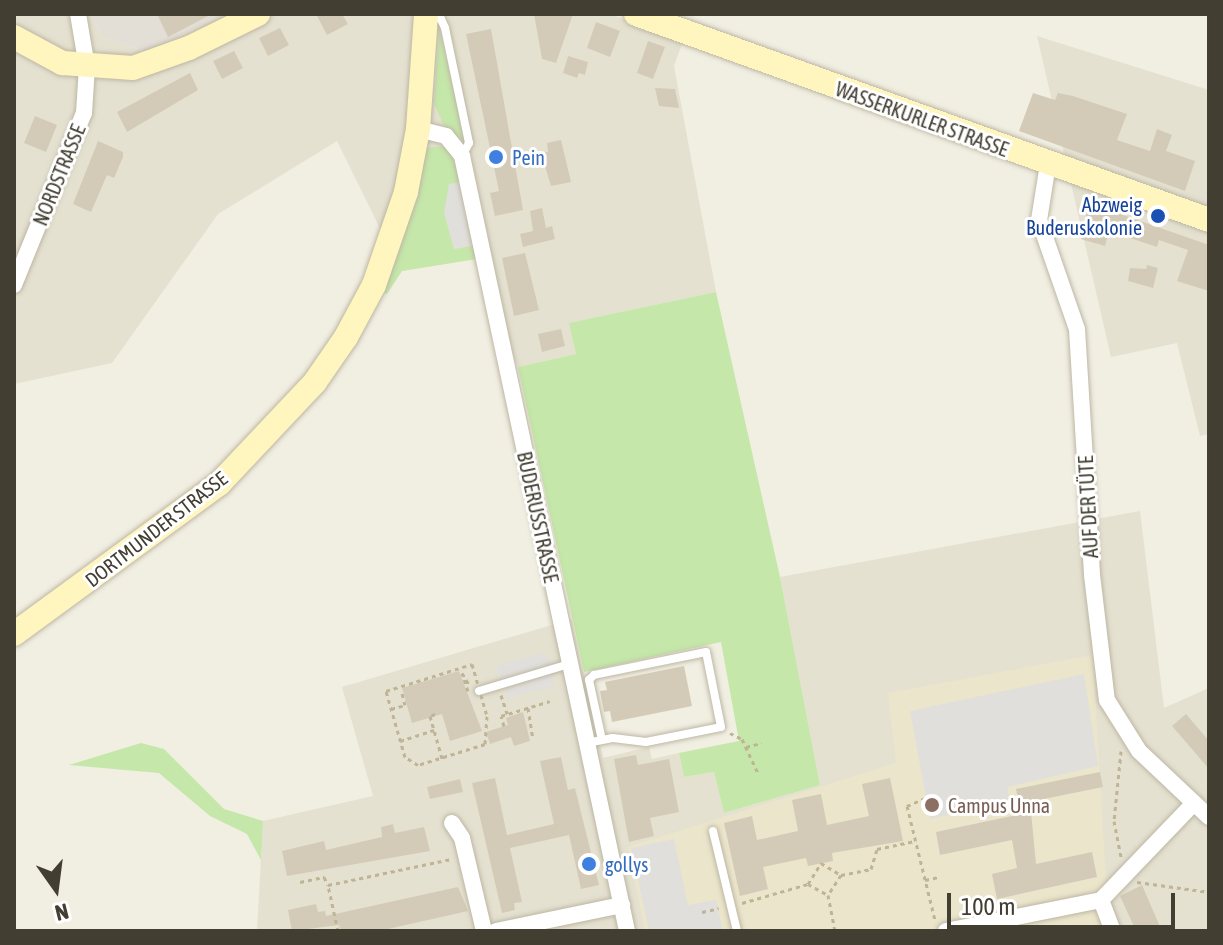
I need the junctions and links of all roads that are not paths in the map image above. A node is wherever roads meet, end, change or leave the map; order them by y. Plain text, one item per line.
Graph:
1 (78, 14) edge
2 (258, 14) edge
3 (426, 14) edge
4 (636, 14) edge
5 (14, 37) edge
6 (87, 67) junction
7 (418, 129) junction
8 (462, 156) junction
9 (1048, 164) junction
10 (1209, 220) edge
11 (14, 285) edge
12 (14, 634) edge
13 (569, 664) junction
14 (479, 691) road end
15 (594, 741) junction
16 (1194, 803) junction
17 (1209, 817) edge
18 (452, 823) dead end
19 (713, 831) dead end
20 (1101, 900) junction
21 (622, 905) junction
22 (484, 931) edge
23 (496, 931) edge
24 (627, 931) edge
25 (737, 931) edge
26 (946, 931) edge
27 (1113, 931) edge

1 - 6 street, NORDSTRASSE
2 - 6 main road
3 - 7 main road, DORTMUNDER STRASSE
3 - 8 lane
4 - 9 main road, WASSERKURLER STRASSE
5 - 6 main road
6 - 11 street, NORDSTRASSE
7 - 8 street
7 - 12 main road, DORTMUNDER STRASSE
8 - 13 street, BUDERUSSTRASSE
9 - 10 main road, WASSERKURLER STRASSE
9 - 16 street, AUF DER TÜTE
13 - 14 lane
13 - 15 street, BUDERUSSTRASSE
15 - 15 lane
15 - 21 street, BUDERUSSTRASSE
16 - 17 street, AUF DER TÜTE
16 - 20 street
18 - 22 street
19 - 25 lane
20 - 26 street
20 - 27 street
21 - 23 street
21 - 24 street, BUDERUSSTRASSE

